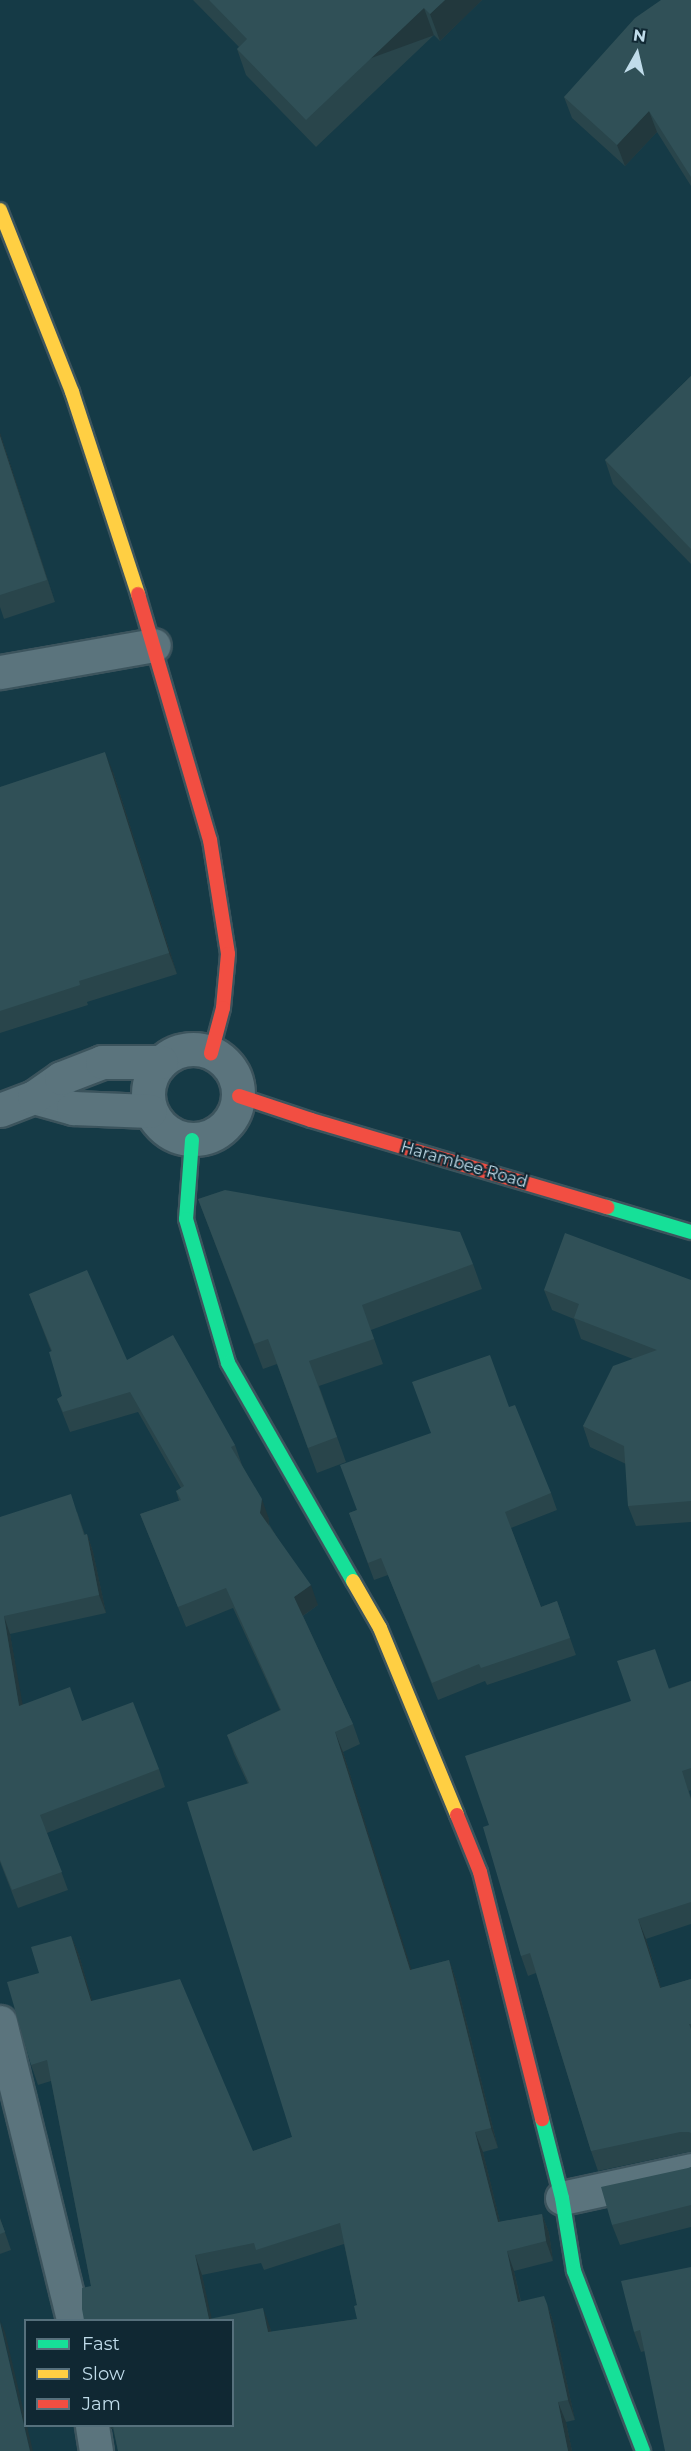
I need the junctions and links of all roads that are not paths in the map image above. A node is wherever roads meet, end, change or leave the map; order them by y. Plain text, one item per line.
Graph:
1 (0, 210) edge
2 (154, 645) junction
3 (0, 672) edge
4 (211, 1053) junction
5 (161, 1062) junction
6 (239, 1095) junction
7 (34, 1097) junction
8 (0, 1110) edge
9 (150, 1111) junction
10 (192, 1140) junction
11 (691, 1232) edge
12 (0, 2022) edge
13 (691, 2170) edge
14 (562, 2198) junction
15 (73, 2319) edge
16 (92, 2427) edge
17 (96, 2451) edge
18 (643, 2451) edge

1 - 2 street
2 - 3 street
2 - 4 street
4 - 5 street
4 - 6 street
5 - 7 street
5 - 9 street
6 - 10 street
6 - 11 street, Harambee Road
7 - 8 street
7 - 9 street
9 - 10 street
10 - 14 street
12 - 15 street
13 - 14 street
14 - 18 street
16 - 17 street

